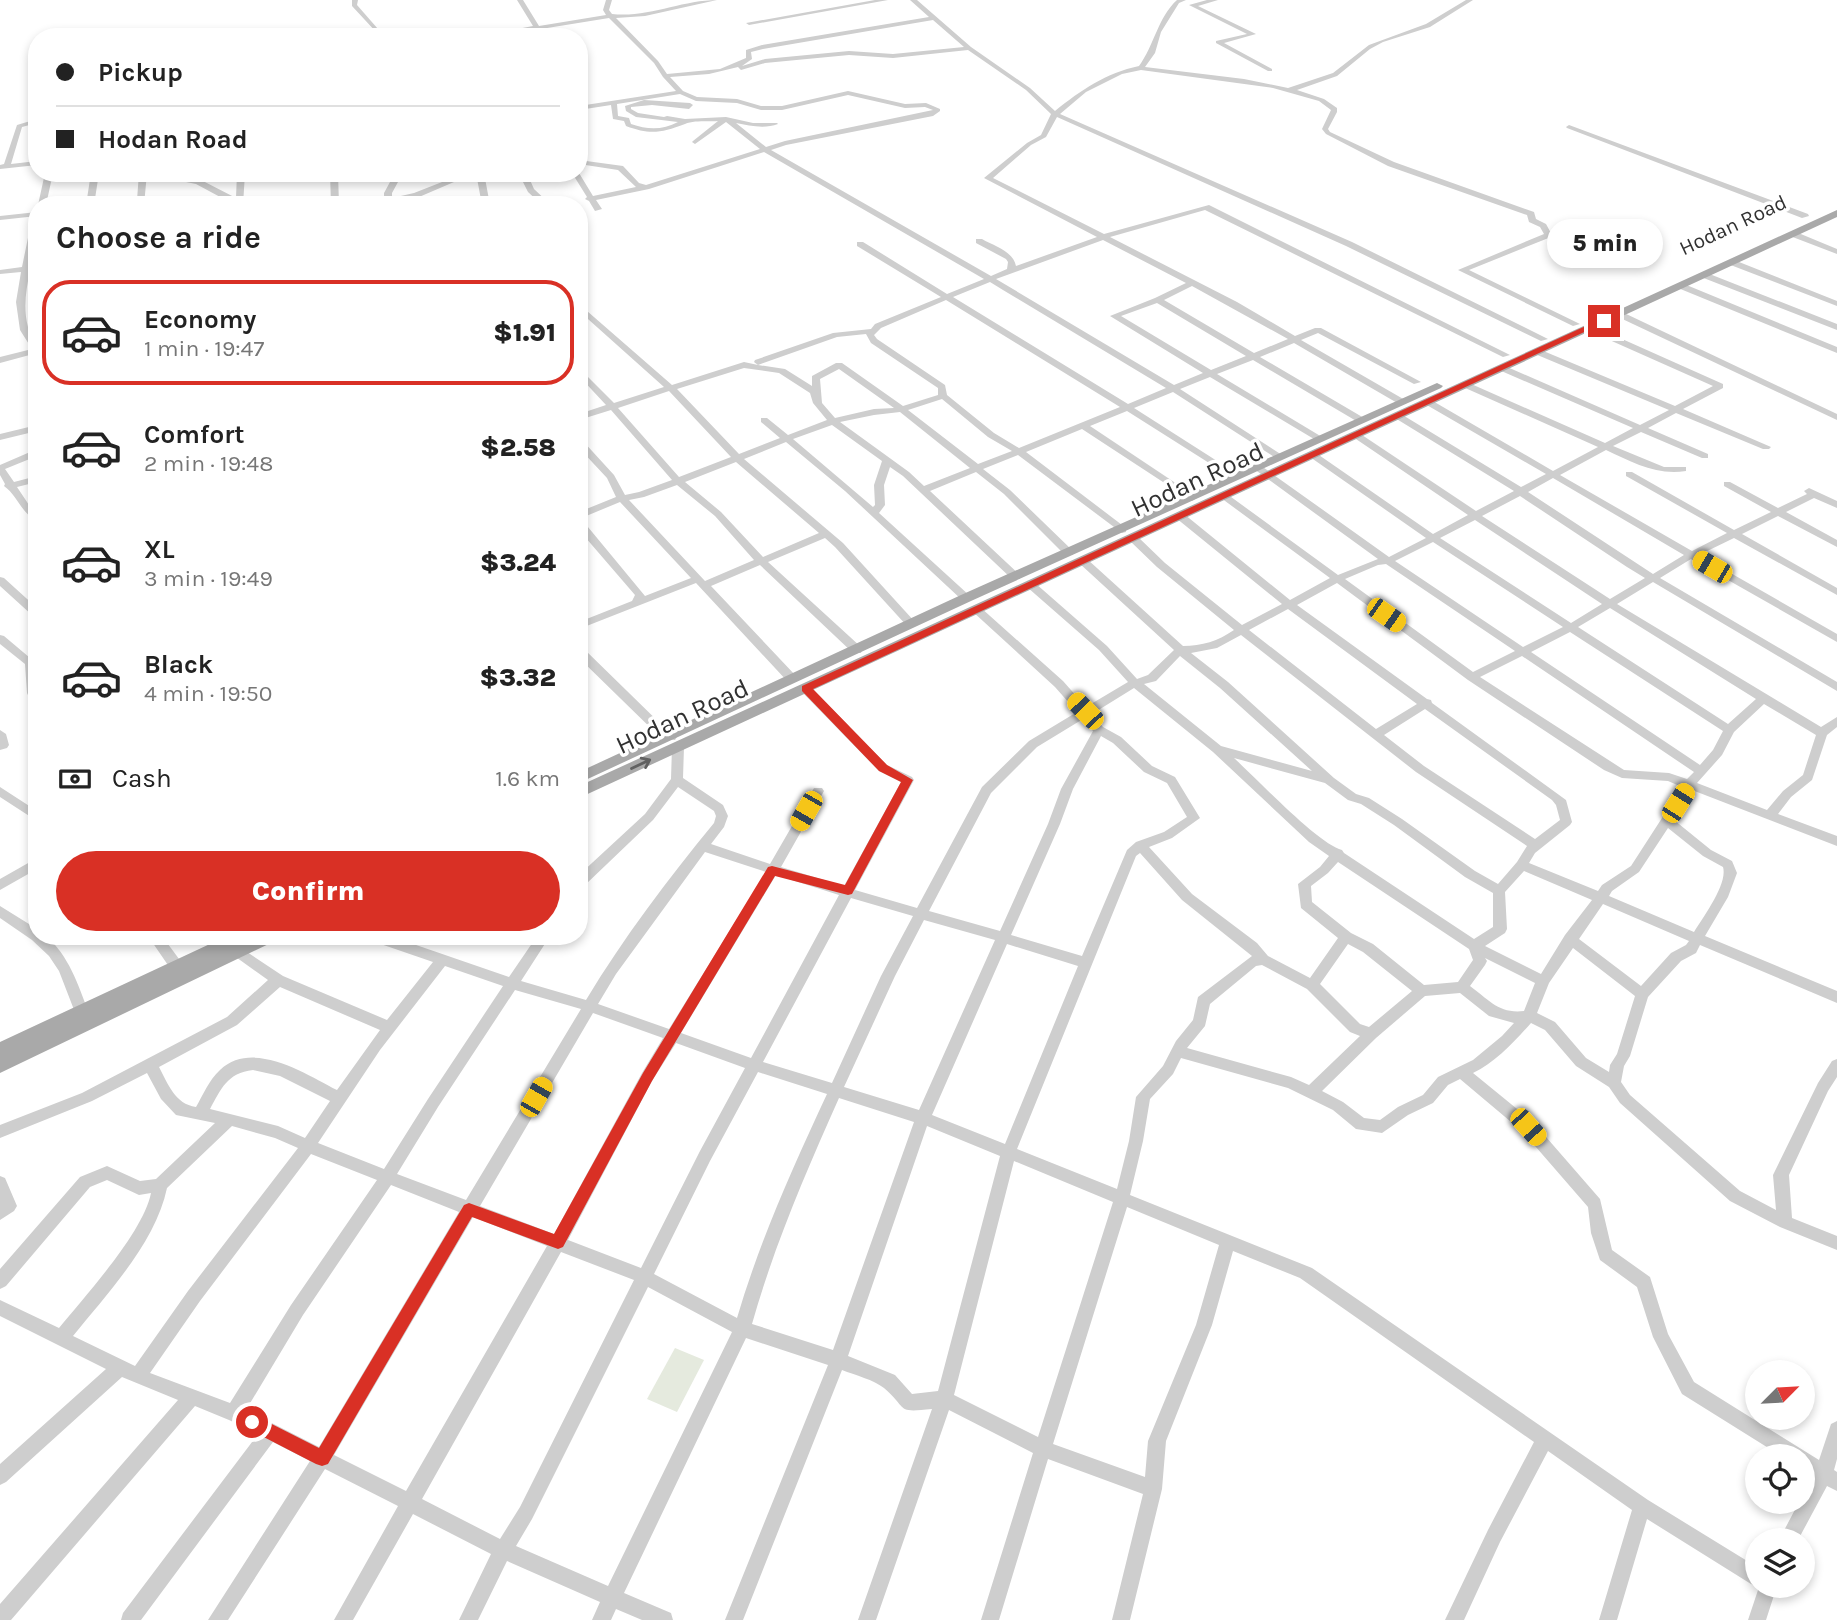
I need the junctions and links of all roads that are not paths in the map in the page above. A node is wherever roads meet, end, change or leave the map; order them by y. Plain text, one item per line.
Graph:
1 (355, 0) edge
2 (520, 0) edge
3 (609, 0) edge
4 (714, 0) edge
5 (886, 0) edge
6 (913, 0) edge
7 (1183, 0) edge
8 (1215, 0) edge
9 (1470, 0) edge
10 (681, 3) edge
11 (610, 16) junction
12 (935, 18) junction
13 (749, 23) dead end
14 (376, 28) edge
15 (537, 28) edge
16 (540, 28) edge
17 (970, 48) junction
18 (1141, 68) junction
19 (1270, 70) dead end
20 (713, 72) junction
21 (665, 75) junction
22 (1284, 90) junction
23 (681, 92) junction
24 (638, 100) junction
25 (614, 103) junction
26 (691, 104) junction
27 (588, 107) edge
28 (1055, 114) junction
29 (664, 118) junction
30 (700, 119) junction
31 (726, 119) junction
32 (685, 121) junction
33 (28, 124) edge
34 (775, 124) dead end
35 (1569, 127) dead end
36 (648, 130) junction
37 (695, 142) dead end
38 (763, 148) junction
39 (588, 163) edge
40 (28, 164) edge
41 (3, 166) edge
42 (198, 182) edge
43 (449, 182) edge
44 (527, 182) edge
45 (646, 187) junction
46 (224, 196) edge
47 (412, 196) edge
48 (537, 196) edge
49 (589, 199) joint
50 (1837, 202) edge
51 (598, 209) dead end
52 (1837, 213) edge
53 (28, 215) edge
54 (1805, 216) junction
55 (0, 218) edge
56 (1793, 234) junction
57 (1103, 237) junction
58 (979, 241) dead end
59 (860, 244) dead end
60 (1837, 252) edge
61 (28, 258) edge
62 (1731, 262) junction
63 (26, 269) junction
64 (1011, 270) junction
65 (0, 272) edge
66 (1704, 275) junction
67 (989, 279) junction
68 (1192, 283) junction
69 (1681, 286) junction
70 (948, 297) junction
71 (1158, 300) junction
72 (1837, 304) edge
73 (588, 314) edge
74 (1619, 314) junction
75 (1576, 324) junction
76 (1837, 327) edge
77 (1590, 328) junction
78 (872, 331) junction
79 (28, 336) edge
80 (1544, 339) junction
81 (1294, 340) junction
82 (1837, 350) edge
83 (28, 352) edge
84 (1538, 352) junction
85 (1254, 357) junction
86 (0, 360) edge
87 (1504, 361) junction
88 (744, 365) junction
89 (1212, 373) junction
90 (588, 381) edge
91 (1417, 382) dead end
92 (1466, 385) junction
93 (669, 387) junction
94 (1173, 388) junction
95 (815, 396) junction
96 (943, 396) junction
97 (1428, 402) junction
98 (610, 406) junction
99 (1127, 407) junction
100 (1400, 409) junction
101 (900, 410) junction
102 (1675, 410) junction
103 (588, 414) edge
104 (1837, 416) edge
105 (764, 420) dead end
106 (1361, 420) junction
107 (833, 421) junction
108 (1084, 426) junction
109 (1639, 428) junction
110 (28, 430) edge
111 (1356, 435) junction
112 (0, 437) edge
113 (1319, 439) junction
114 (786, 440) junction
115 (1604, 447) junction
116 (1766, 447) dead end
117 (1019, 451) junction
118 (588, 452) edge
119 (1313, 455) junction
120 (28, 456) edge
121 (1705, 456) dead end
122 (1279, 457) junction
123 (737, 458) junction
124 (887, 461) junction
125 (1257, 467) junction
126 (0, 468) edge
127 (977, 469) junction
128 (1683, 469) dead end
129 (1553, 474) junction
130 (1629, 474) dead end
131 (1270, 475) junction
132 (1236, 477) junction
133 (677, 480) junction
134 (28, 482) edge
135 (1727, 484) dead end
136 (9, 486) junction
137 (923, 490) junction
138 (1520, 491) junction
139 (1224, 496) junction
140 (622, 498) junction
141 (1192, 498) junction
142 (1837, 505) edge
143 (28, 510) edge
144 (588, 512) edge
145 (1779, 512) junction
146 (874, 513) junction
147 (1474, 514) junction
148 (1180, 516) junction
149 (588, 533) edge
150 (1733, 533) junction
151 (825, 534) junction
152 (1128, 534) junction
153 (1433, 538) junction
154 (1837, 544) edge
155 (1069, 553) junction
156 (1691, 555) junction
157 (760, 559) junction
158 (1083, 561) junction
159 (1388, 561) junction
160 (1016, 577) junction
161 (1652, 577) junction
162 (1337, 579) junction
163 (0, 580) edge
164 (701, 582) junction
165 (1031, 585) junction
166 (1837, 592) edge
167 (966, 598) junction
168 (636, 603) junction
169 (1611, 604) junction
170 (1290, 605) junction
171 (28, 606) edge
172 (976, 609) junction
173 (588, 622) edge
174 (911, 624) junction
175 (1573, 626) junction
176 (1241, 630) junction
177 (0, 638) edge
178 (1837, 639) edge
179 (857, 650) junction
180 (1181, 650) junction
181 (1525, 651) junction
182 (588, 660) edge
183 (28, 661) edge
184 (1472, 677) junction
185 (792, 679) junction
186 (1135, 683) junction
187 (1837, 687) edge
188 (806, 688) junction
189 (1763, 699) junction
190 (1427, 703) junction
191 (1085, 711) junction
192 (1837, 721) edge
193 (1099, 730) junction
194 (1729, 730) junction
195 (1822, 733) junction
196 (0, 734) edge
197 (1377, 734) junction
198 (674, 742) junction
199 (0, 746) edge
200 (1217, 749) junction
201 (1701, 771) junction
202 (588, 775) edge
203 (677, 780) junction
204 (1330, 781) junction
205 (1689, 785) junction
206 (588, 788) edge
207 (0, 791) edge
208 (818, 791) dead end
209 (28, 811) edge
210 (1770, 815) junction
211 (1666, 820) junction
212 (1837, 841) edge
213 (1140, 845) junction
214 (1535, 845) junction
215 (702, 846) junction
216 (1338, 853) junction
217 (1522, 865) junction
218 (28, 868) edge
219 (588, 868) edge
220 (593, 870) junction
221 (772, 870) junction
222 (588, 875) edge
223 (0, 885) edge
224 (848, 891) junction
225 (1499, 891) junction
226 (1600, 898) junction
227 (0, 911) edge
228 (923, 912) junction
229 (28, 930) edge
230 (1004, 937) junction
231 (1346, 937) junction
232 (1570, 939) junction
233 (1697, 939) junction
234 (49, 945) edge
235 (161, 945) edge
236 (238, 945) edge
237 (239, 945) edge
238 (242, 945) edge
239 (398, 945) edge
240 (538, 945) edge
241 (1474, 946) junction
242 (1263, 960) junction
243 (441, 961) junction
244 (1084, 962) junction
245 (177, 967) junction
246 (278, 980) junction
247 (1543, 981) junction
248 (513, 984) junction
249 (1311, 985) junction
250 (1462, 987) junction
251 (1422, 991) junction
252 (1642, 994) junction
253 (1837, 997) edge
254 (589, 1006) junction
255 (81, 1011) junction
256 (1529, 1016) junction
257 (388, 1027) junction
258 (1371, 1034) junction
259 (671, 1036) junction
260 (0, 1050) edge
261 (1178, 1051) junction
262 (0, 1065) edge
263 (150, 1065) junction
264 (755, 1065) junction
265 (1837, 1065) edge
266 (1462, 1072) junction
267 (1614, 1083) junction
268 (836, 1089) junction
269 (1312, 1091) junction
270 (339, 1098) junction
271 (200, 1113) junction
272 (923, 1118) junction
273 (229, 1119) junction
274 (0, 1132) edge
275 (308, 1146) junction
276 (1008, 1154) junction
277 (389, 1176) junction
278 (0, 1182) edge
279 (160, 1185) junction
280 (1122, 1198) junction
281 (469, 1210) junction
282 (0, 1213) edge
283 (1785, 1222) junction
284 (1228, 1241) junction
285 (558, 1242) junction
286 (1837, 1243) edge
287 (645, 1278) junction
288 (0, 1281) edge
289 (0, 1308) edge
290 (742, 1329) junction
291 (62, 1337) junction
292 (838, 1360) junction
293 (121, 1367) junction
294 (138, 1376) junction
295 (192, 1397) junction
296 (944, 1399) junction
297 (234, 1413) junction
298 (1837, 1430) edge
299 (270, 1432) junction
300 (1545, 1439) junction
301 (1778, 1444) edge
302 (1044, 1449) junction
303 (322, 1458) junction
304 (1815, 1468) edge
305 (0, 1476) edge
306 (1830, 1477) edge
307 (1153, 1489) junction
308 (408, 1503) junction
309 (1642, 1506) junction
310 (1796, 1528) edge
311 (503, 1550) junction
312 (1745, 1570) edge
313 (612, 1598) junction
314 (1764, 1598) edge
315 (0, 1618) edge
316 (130, 1620) edge
317 (217, 1620) edge
318 (343, 1620) edge
319 (468, 1620) edge
320 (601, 1620) edge
321 (664, 1620) edge
322 (734, 1620) edge
323 (867, 1620) edge
324 (990, 1620) edge
325 (1121, 1620) edge
326 (1454, 1620) edge
327 (1608, 1620) edge
328 (1757, 1620) edge

1 - 14 street
2 - 15 street
3 - 11 street
4 - 10 street
5 - 13 street
6 - 12 street
7 - 18 street
8 - 19 street
9 - 22 street
10 - 11 street
11 - 16 street
11 - 21 street
12 - 17 street
12 - 20 street
17 - 20 street
17 - 28 street
18 - 22 street
18 - 28 street
20 - 21 street
21 - 23 street
22 - 75 street
23 - 24 street
23 - 26 street
24 - 25 street
24 - 26 street
24 - 29 street
25 - 27 street
25 - 36 street
26 - 29 street
26 - 30 street
26 - 38 street
28 - 57 street
28 - 80 street
29 - 32 street
29 - 36 street
30 - 31 street
30 - 32 street
31 - 34 street
31 - 37 street
31 - 38 street
32 - 36 street
33 - 41 street
35 - 54 street
38 - 45 street
38 - 67 street
39 - 45 street
40 - 41 street
42 - 46 street
43 - 47 street
44 - 48 street
45 - 49 street
49 - 51 street
50 - 54 main road, Hodan Road
52 - 56 main road, Hodan Road
53 - 55 street
54 - 75 main road, Hodan Road
56 - 60 street
56 - 62 main road, Hodan Road
57 - 64 street
57 - 68 street
57 - 87 street
58 - 64 street
59 - 70 street
61 - 63 street
62 - 66 main road, Hodan Road
62 - 72 street
63 - 65 street
63 - 79 street
64 - 67 street
66 - 69 main road, Hodan Road
66 - 76 street
67 - 70 street
67 - 94 street
68 - 71 street
68 - 81 street
69 - 74 main road, Hodan Road
69 - 82 street
70 - 78 street
70 - 99 street
71 - 85 street
71 - 89 street
73 - 93 street
74 - 77 main road, Hodan Road
74 - 104 street
75 - 80 main road, Hodan Road
77 - 84 main road, Hodan Road
77 - 102 street
78 - 88 street
78 - 96 street
80 - 87 main road, Hodan Road
81 - 85 street
81 - 91 street
81 - 100 street
83 - 86 street
84 - 87 main road, Hodan Road
84 - 102 street
85 - 89 street
85 - 106 street
87 - 92 main road, Hodan Road
87 - 100 main road, Hodan Road
87 - 109 street
88 - 93 street
88 - 95 street
89 - 94 street
89 - 113 street
90 - 98 street
92 - 97 main road, Hodan Road
92 - 115 street
93 - 98 street
93 - 123 street
94 - 99 street
94 - 122 street
95 - 101 street
95 - 107 street
96 - 101 street
96 - 117 street
97 - 100 main road, Hodan Road
97 - 129 street
98 - 103 street
98 - 133 street
99 - 108 street
99 - 132 street
100 - 106 main road, Hodan Road
100 - 111 main road, Hodan Road
100 - 138 street
101 - 107 street
101 - 127 street
102 - 109 street
102 - 116 street
105 - 114 street
106 - 113 main road, Hodan Road
107 - 114 street
107 - 124 street
108 - 117 street
108 - 141 street
109 - 115 street
109 - 121 street
110 - 112 street
111 - 119 main road, Hodan Road
111 - 147 street
113 - 122 main road, Hodan Road
114 - 123 street
114 - 146 street
115 - 128 street
115 - 129 street
117 - 127 street
117 - 152 street
118 - 140 street
119 - 131 main road, Hodan Road
119 - 153 street
120 - 126 street
122 - 125 main road, Hodan Road
123 - 133 street
123 - 151 street
124 - 137 street
124 - 146 street
125 - 131 street
125 - 132 main road, Hodan Road
126 - 136 street
127 - 137 street
127 - 155 street
129 - 138 street
129 - 156 street
130 - 150 street
131 - 139 main road, Hodan Road
131 - 159 street
132 - 141 main road, Hodan Road
133 - 140 street
133 - 157 street
134 - 136 street
135 - 145 street
136 - 143 street
137 - 160 street
138 - 147 street
138 - 161 street
139 - 148 main road, Hodan Road
139 - 162 street
140 - 144 street
140 - 164 street
141 - 152 main road, Hodan Road
142 - 145 street
145 - 150 street
145 - 154 street
146 - 167 street
147 - 153 street
147 - 169 street
148 - 152 main road, Hodan Road
148 - 170 street
149 - 168 street
150 - 156 street
150 - 166 street
151 - 157 street
151 - 174 street
152 - 155 main road, Hodan Road
152 - 158 main road, Hodan Road
152 - 176 street
153 - 159 street
153 - 175 street
155 - 160 main road, Hodan Road
156 - 161 street
156 - 178 street
157 - 164 street
157 - 179 street
158 - 165 main road, Hodan Road
158 - 180 street
159 - 162 street
159 - 181 street
160 - 167 main road, Hodan Road
161 - 169 street
161 - 187 street
162 - 170 street
162 - 184 street
163 - 171 street
164 - 168 street
164 - 185 street
165 - 172 main road, Hodan Road
165 - 186 street
167 - 174 main road, Hodan Road
168 - 173 street
169 - 175 street
169 - 189 street
170 - 176 street
170 - 190 street
172 - 188 main road, Hodan Road
172 - 191 street
174 - 179 main road, Hodan Road
175 - 181 street
175 - 194 street
176 - 180 street
176 - 197 street
177 - 183 street
179 - 185 main road, Hodan Road
180 - 186 street
180 - 204 street
181 - 184 street
181 - 201 street
182 - 198 street
184 - 205 street
185 - 198 main road, Hodan Road
186 - 191 street
186 - 200 street
188 - 198 main road, Hodan Road
188 - 224 street
189 - 194 street
189 - 195 street
190 - 197 street
190 - 214 street
191 - 193 street
191 - 228 street
192 - 195 street
193 - 213 street
193 - 230 street
194 - 201 street
195 - 210 street
196 - 199 street
197 - 214 street
198 - 202 main road, Hodan Road
198 - 203 street
206 -> 198 main road, Hodan Road
200 - 204 street
200 - 216 street
201 - 205 street
203 - 215 street
203 - 220 street
204 - 225 street
205 - 210 street
205 - 211 street
207 - 209 street
208 - 221 street
210 - 212 street
211 - 226 street
211 - 233 street
213 - 242 street
213 - 244 street
214 - 217 street
215 - 221 street
215 - 254 street
216 - 231 street
216 - 241 street
217 - 225 street
217 - 226 street
218 - 223 street
219 - 220 street
220 - 222 street
221 - 224 street
221 - 259 street
224 - 228 street
224 - 264 street
225 - 241 street
226 - 232 street
226 - 233 street
227 - 229 street
228 - 230 street
228 - 268 street
230 - 244 street
230 - 272 street
231 - 249 street
231 - 251 street
232 - 247 street
232 - 252 street
233 - 252 street
233 - 253 street
234 - 255 street
235 - 245 street
236 - 245 main road
237 - 262 main road
238 - 246 street
239 - 243 street
240 - 248 street
241 - 247 street
241 - 250 street
242 - 249 street
242 - 261 street
243 - 248 street
243 - 257 street
244 - 276 street
245 - 255 main road
246 - 257 street
246 - 263 street
247 - 256 street
248 - 254 street
248 - 277 street
249 - 258 street
250 - 251 street
250 - 256 street
251 - 258 street
252 - 267 street
254 - 259 street
254 - 281 street
255 - 260 main road
256 - 266 street
256 - 267 street
257 - 270 street
258 - 269 street
259 - 264 street
259 - 285 street
261 - 269 street
261 - 280 street
263 - 271 street
263 - 274 street
264 - 268 street
264 - 287 street
265 - 283 street
266 - 269 street
266 - 301 street
267 - 283 street
268 - 272 street
268 - 290 street
270 - 271 street
270 - 275 street
271 - 273 street
272 - 276 street
272 - 292 street
273 - 275 street
273 - 279 street
275 - 277 street
275 - 294 street
276 - 280 street
276 - 296 street
277 - 281 street
277 - 297 street
278 - 282 street
279 - 288 street
279 - 291 street
280 - 284 street
280 - 302 street
281 - 285 street
281 - 303 street
283 - 286 street
284 - 300 street
284 - 307 street
285 - 287 street
285 - 308 street
287 - 290 street
287 - 311 street
289 - 291 street
290 - 292 street
290 - 313 street
291 - 293 street
292 - 296 street
292 - 322 street
293 - 294 street
293 - 305 street
294 - 295 street
295 - 297 street
295 - 315 street
296 - 302 street
296 - 323 street
297 - 299 street
298 - 306 street
299 - 303 street
299 - 316 street
300 - 309 street
300 - 326 street
302 - 307 street
302 - 324 street
303 - 308 street
303 - 317 street
304 - 306 street
306 - 310 street
307 - 325 street
308 - 311 street
308 - 318 street
309 - 312 street
309 - 327 street
311 - 313 street
311 - 319 street
313 - 320 street
313 - 321 street
314 - 328 street

